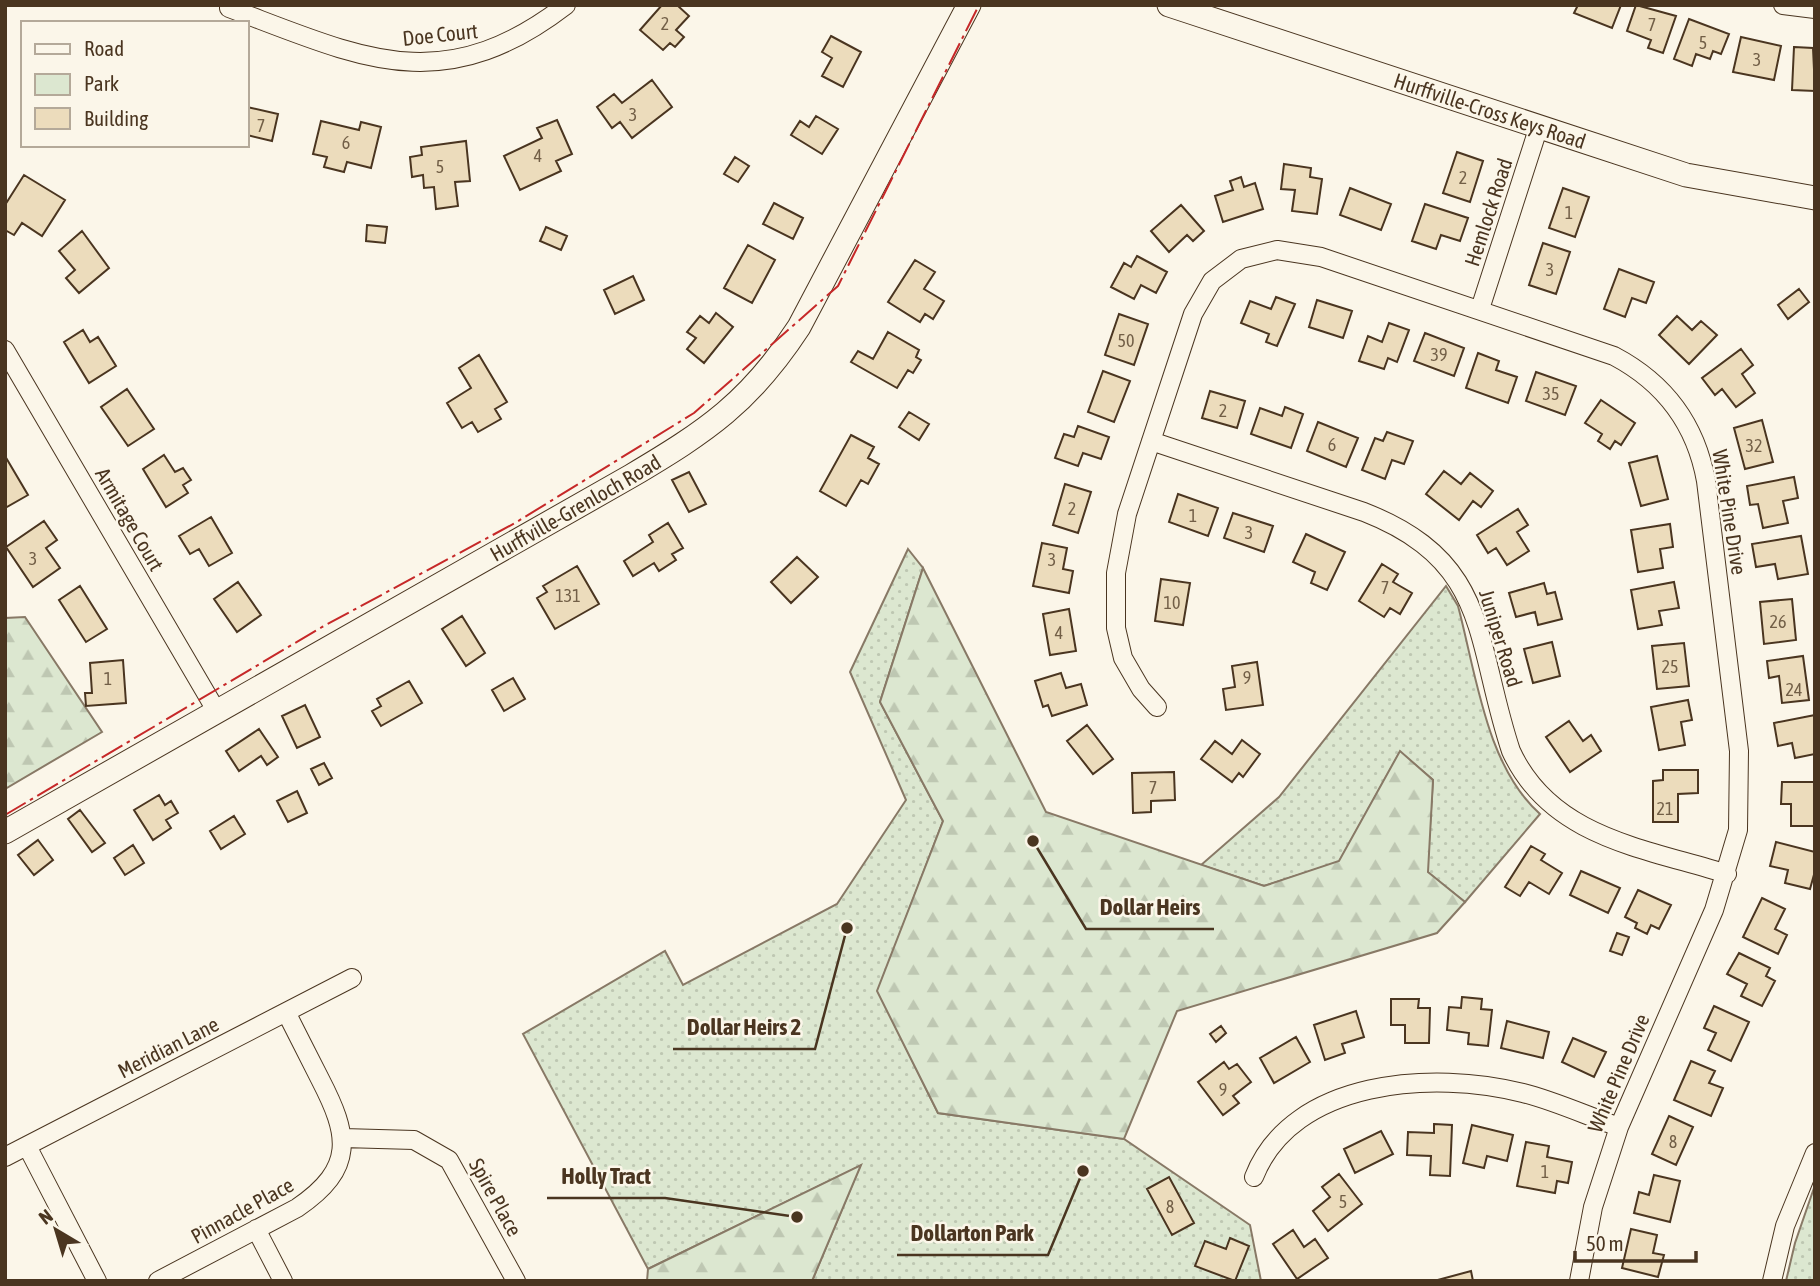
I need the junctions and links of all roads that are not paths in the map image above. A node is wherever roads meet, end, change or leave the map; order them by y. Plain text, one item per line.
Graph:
1 (566, 5) edge
2 (969, 5) edge
3 (1168, 5) edge
4 (1783, 5) edge
5 (229, 8) dead end
6 (1815, 9) edge
7 (1538, 129) junction
8 (1815, 198) edge
9 (1480, 309) junction
10 (5, 349) edge
11 (1151, 441) junction
12 (1157, 707) dead end
13 (217, 712) junction
14 (5, 832) edge
15 (1727, 874) junction
16 (352, 978) dead end
17 (286, 1012) junction
18 (1619, 1127) junction
19 (343, 1138) junction
20 (27, 1146) junction
21 (1815, 1153) edge
22 (5, 1157) edge
23 (1254, 1177) dead end
24 (256, 1229) junction
25 (97, 1281) edge
26 (158, 1281) edge
27 (283, 1281) edge
28 (516, 1281) edge
29 (1579, 1281) edge
30 (1772, 1281) edge

1 - 5 street, Doe Court
2 - 13 main road, Hurffville-Grenloch Road
3 - 7 main road, Hurffville-Cross Keys Road
4 - 6 street
7 - 8 main road, Hurffville-Cross Keys Road
7 - 9 street, Hemlock Road
9 - 11 street, White Pine Drive
9 - 15 street, White Pine Drive
10 - 13 street, Armitage Court
11 - 12 street, White Pine Drive
11 - 15 street, Juniper Road
13 - 14 main road, Hurffville-Grenloch Road
15 - 18 street, White Pine Drive
16 - 17 street, Meridian Lane
17 - 19 street
17 - 20 street, Meridian Lane
18 - 23 street
18 - 29 street, White Pine Drive
19 - 24 street, Pinnacle Place
19 - 28 street, Spire Place
20 - 22 street, Meridian Lane
20 - 25 street
21 - 30 street
24 - 26 street, Pinnacle Place
24 - 27 street

